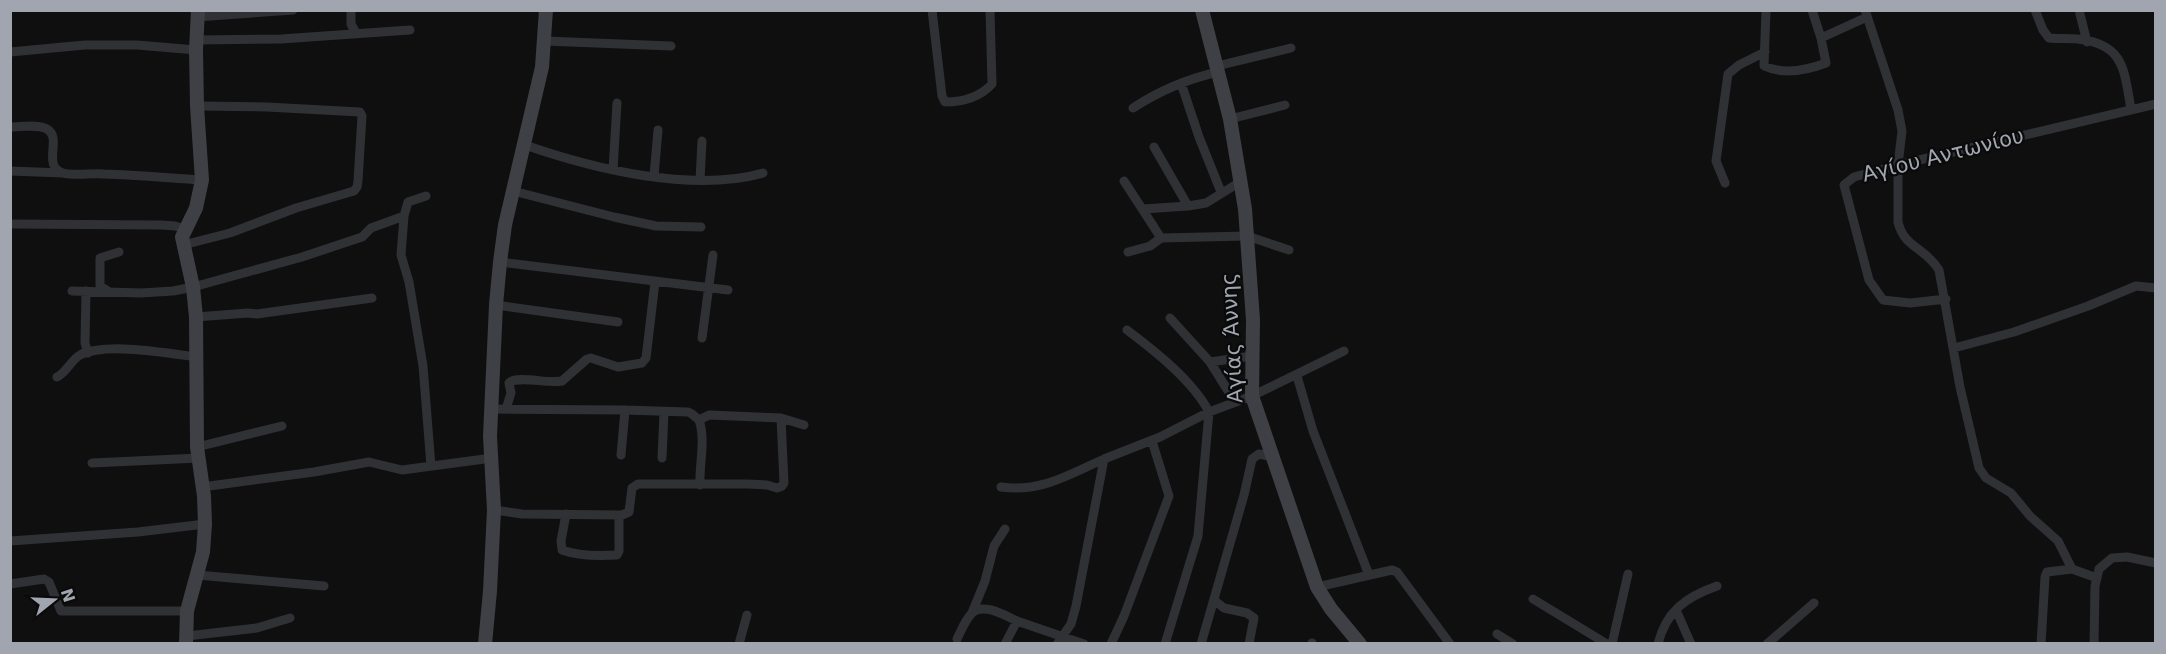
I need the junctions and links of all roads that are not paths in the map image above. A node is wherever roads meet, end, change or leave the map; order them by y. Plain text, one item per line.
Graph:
1 (293, 10) edge
2 (351, 10) edge
3 (546, 10) edge
4 (932, 10) edge
5 (990, 10) edge
6 (1202, 10) edge
7 (1766, 10) edge
8 (1812, 10) edge
9 (2035, 10) edge
10 (2079, 10) edge
11 (198, 14) edge
12 (1866, 14) edge
13 (411, 30) dead end
14 (356, 33) junction
15 (1821, 38) junction
16 (545, 42) junction
17 (2088, 42) junction
18 (196, 45) junction
19 (671, 46) dead end
20 (1291, 48) dead end
21 (10, 52) edge
22 (1765, 52) junction
23 (1217, 69) junction
24 (1181, 83) junction
25 (617, 103) dead end
26 (2156, 104) edge
27 (1286, 105) dead end
28 (197, 106) junction
29 (1133, 108) dead end
30 (2131, 110) junction
31 (1230, 119) junction
32 (10, 127) edge
33 (657, 130) dead end
34 (702, 141) dead end
35 (525, 146) junction
36 (1154, 147) dead end
37 (1898, 165) junction
38 (613, 170) junction
39 (10, 171) edge
40 (63, 173) junction
41 (763, 173) dead end
42 (654, 177) junction
43 (202, 180) junction
44 (700, 180) junction
45 (1124, 181) dead end
46 (1240, 182) junction
47 (1725, 183) dead end
48 (513, 190) junction
49 (1221, 192) junction
50 (426, 196) dead end
51 (1188, 206) junction
52 (1143, 209) junction
53 (404, 216) junction
54 (10, 224) edge
55 (701, 227) dead end
56 (185, 229) junction
57 (1247, 236) junction
58 (1161, 238) junction
59 (183, 245) junction
60 (1289, 250) dead end
61 (119, 252) dead end
62 (1128, 252) dead end
63 (712, 255) dead end
64 (500, 262) junction
65 (656, 282) junction
66 (193, 287) junction
67 (708, 288) junction
68 (2156, 288) edge
69 (728, 290) dead end
70 (72, 291) dead end
71 (86, 291) junction
72 (110, 292) junction
73 (372, 298) dead end
74 (1946, 299) junction
75 (496, 305) junction
76 (196, 317) junction
77 (1170, 318) dead end
78 (618, 322) dead end
79 (1127, 330) dead end
80 (702, 338) dead end
81 (1954, 348) junction
82 (1344, 351) dead end
83 (88, 353) junction
84 (1252, 356) junction
85 (197, 357) junction
86 (1210, 362) junction
87 (1297, 376) junction
88 (57, 377) dead end
89 (1252, 396) junction
90 (1235, 402) junction
91 (491, 409) junction
92 (506, 409) junction
93 (625, 410) junction
94 (664, 412) junction
95 (1209, 412) junction
96 (781, 418) junction
97 (699, 420) junction
98 (804, 425) dead end
99 (282, 426) dead end
100 (1152, 441) junction
101 (198, 453) junction
102 (621, 455) dead end
103 (1273, 457) junction
104 (492, 458) junction
105 (662, 458) dead end
106 (1104, 459) junction
107 (92, 463) dead end
108 (431, 466) junction
109 (700, 485) junction
110 (202, 487) junction
111 (1001, 488) dead end
112 (494, 510) junction
113 (566, 514) junction
114 (620, 515) junction
115 (205, 524) junction
116 (1005, 529) dead end
117 (10, 541) edge
118 (2156, 563) edge
119 (2072, 569) junction
120 (1628, 574) dead end
121 (197, 575) junction
122 (1369, 575) junction
123 (2097, 578) junction
124 (10, 584) edge
125 (324, 586) dead end
126 (1717, 586) dead end
127 (1317, 587) junction
128 (1533, 599) dead end
129 (1214, 600) junction
130 (1814, 603) dead end
131 (1676, 610) junction
132 (187, 611) junction
133 (972, 613) junction
134 (747, 615) dead end
135 (290, 618) dead end
136 (1017, 621) junction
137 (1497, 634) dead end
138 (957, 639) dead end
139 (187, 640) edge
140 (1060, 640) edge
141 (485, 644) edge
142 (739, 644) edge
143 (1005, 644) edge
144 (1084, 644) edge
145 (1111, 644) edge
146 (1165, 644) edge
147 (1201, 644) edge
148 (1249, 644) edge
149 (1360, 644) edge
150 (1450, 644) edge
151 (1513, 644) edge
152 (1607, 644) edge
153 (1612, 644) edge
154 (1658, 644) edge
155 (1691, 644) edge
156 (1767, 644) edge
157 (2041, 644) edge
158 (2094, 644) edge

1 - 11 street
2 - 14 street
3 - 16 street
4 - 5 street
6 - 23 street, Αγίας Άννης
7 - 22 street
8 - 15 street
9 - 17 street
10 - 17 street
11 - 18 street
12 - 15 street
12 - 37 street
13 - 14 street
14 - 18 street
15 - 22 street
16 - 19 street
16 - 35 street
17 - 30 street
18 - 21 street
18 - 28 street
20 - 23 street
22 - 47 street
23 - 24 street
23 - 31 street, Αγίας Άννης
24 - 29 street
24 - 49 street
25 - 38 street
26 - 30 street, Αγίου Αντωνίου
27 - 31 street
28 - 43 street
28 - 59 street
30 - 37 street, Αγίου Αντωνίου
31 - 46 street, Αγίας Άννης
32 - 40 street
33 - 42 street
34 - 44 street
35 - 38 street
35 - 48 street
36 - 51 street
37 - 74 street
37 - 74 street, Αγίου Αντωνίου
38 - 42 street
39 - 40 street
40 - 43 street
41 - 44 street
42 - 44 street
43 - 56 street
45 - 52 street
46 - 49 street
46 - 57 street, Αγίας Άννης
48 - 55 street
48 - 64 street
49 - 51 street
50 - 53 street
51 - 52 street
52 - 58 street
53 - 66 street
53 - 108 street
54 - 56 street
56 - 59 street
57 - 58 street
57 - 60 street
57 - 84 street, Αγίας Άννης
58 - 62 street
59 - 66 street
61 - 72 street
63 - 67 street
64 - 65 street
64 - 75 street
65 - 67 street
65 - 92 street
66 - 72 street
66 - 76 street
67 - 69 street
67 - 80 street
68 - 81 street
70 - 71 street
71 - 72 street
71 - 83 street
73 - 76 street
74 - 81 street
75 - 78 street
75 - 91 street
76 - 85 street
77 - 86 street
79 - 95 street
81 - 119 street
82 - 87 street
83 - 85 street
83 - 88 street
84 - 86 street
84 - 89 street, Αγίας Άννης
85 - 101 street
86 - 90 street
87 - 89 street
87 - 122 street
89 - 90 street
89 - 103 street, Αγίας Άννης
90 - 95 street
91 - 92 street
91 - 104 street
92 - 93 street
93 - 94 street
93 - 102 street
94 - 97 street
94 - 105 street
95 - 100 street
95 - 146 street
96 - 97 street
96 - 98 street
96 - 109 street
97 - 109 street
99 - 101 street
100 - 106 street
100 - 145 street
101 - 107 street
101 - 110 street
103 - 127 street, Αγίας Άννης
103 - 129 street
104 - 108 street
104 - 112 street
106 - 111 street
106 - 140 street
108 - 110 street
109 - 114 street
110 - 115 street
112 - 113 street
112 - 141 street
113 - 114 street
113 - 114 street
115 - 117 street
115 - 121 street
116 - 133 street
118 - 123 street
119 - 123 street
119 - 157 street
120 - 153 street
121 - 125 street
121 - 132 street
122 - 127 street
122 - 150 street
123 - 158 street
124 - 132 street
126 - 131 street
127 - 149 street, Αγίας Άννης
128 - 152 street
129 - 147 street
129 - 148 street
130 - 156 street
131 - 154 street
131 - 155 street
132 - 139 street
133 - 136 street
133 - 138 street
134 - 142 street
135 - 139 street
136 - 140 street
136 - 143 street
137 - 151 street
140 - 144 street

